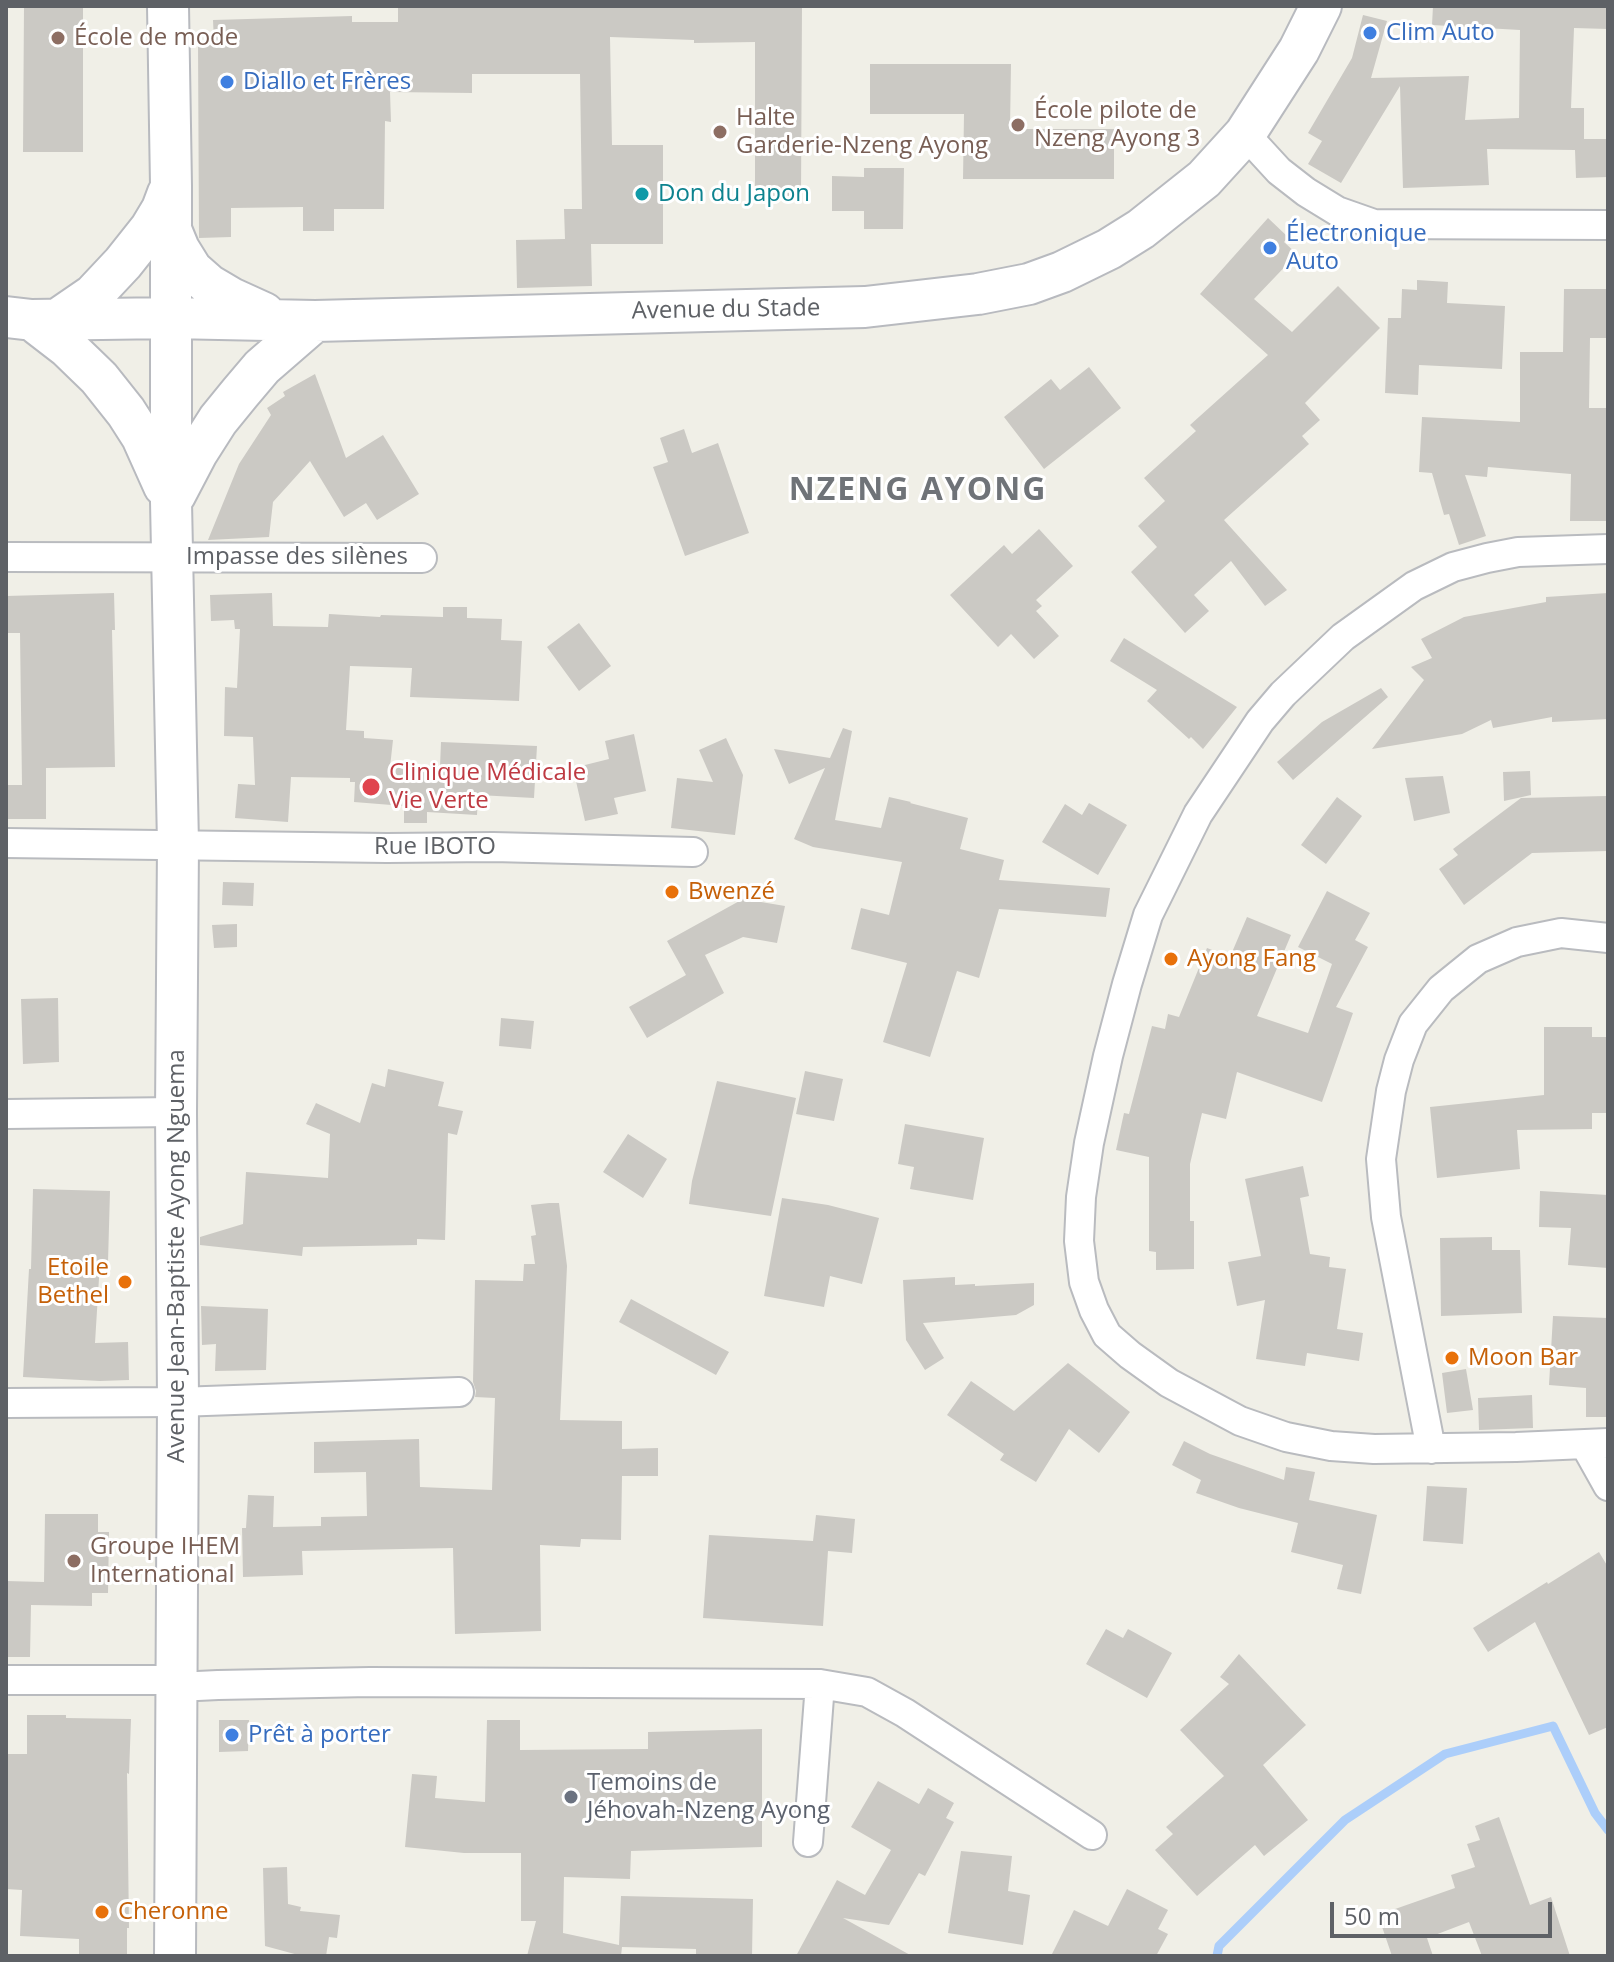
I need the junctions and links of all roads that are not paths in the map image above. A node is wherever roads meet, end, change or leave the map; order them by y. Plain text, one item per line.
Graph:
1 (168, 6) edge
2 (1321, 6) edge
3 (1245, 134) junction
4 (171, 186) junction
5 (1608, 225) edge
6 (171, 228) junction
7 (171, 318) junction
8 (32, 319) edge
9 (299, 320) junction
10 (171, 502) junction
11 (1608, 549) edge
12 (6, 557) edge
13 (173, 557) junction
14 (422, 558) dead end
15 (6, 843) edge
16 (178, 844) junction
17 (693, 852) dead end
18 (1608, 938) edge
19 (176, 1112) junction
20 (6, 1114) edge
21 (459, 1392) dead end
22 (178, 1402) junction
23 (6, 1403) edge
24 (1596, 1444) edge
25 (1431, 1449) junction
26 (1608, 1486) edge
27 (6, 1680) edge
28 (177, 1683) junction
29 (820, 1684) junction
30 (1092, 1835) dead end
31 (808, 1842) dead end
32 (175, 1956) edge

1 - 4 main road
2 - 3 main road, Avenue du Stade
3 - 5 street
3 - 9 main road, Avenue du Stade
4 - 6 main road
4 - 8 main road
6 - 7 main road
6 - 9 main road
7 - 8 main road, Avenue du Stade
7 - 9 main road, Avenue du Stade
7 - 10 main road
8 - 10 main road
9 - 10 main road
10 - 13 main road
11 - 25 street
12 - 13 street, Impasse des silènes
13 - 14 street, Impasse des silènes
13 - 16 main road, Avenue Jean-Baptiste Ayong Nguema
15 - 16 street, Rue IBOTO
16 - 17 street, Rue IBOTO
16 - 19 main road, Avenue Jean-Baptiste Ayong Nguema
18 - 25 street
19 - 20 street
19 - 22 main road, Avenue Jean-Baptiste Ayong Nguema
21 - 22 street
22 - 23 street
22 - 28 main road, Avenue Jean-Baptiste Ayong Nguema
24 - 25 street
24 - 26 street
27 - 28 street
28 - 29 street
28 - 32 main road, Avenue Jean-Baptiste Ayong Nguema
29 - 30 street
29 - 31 street

